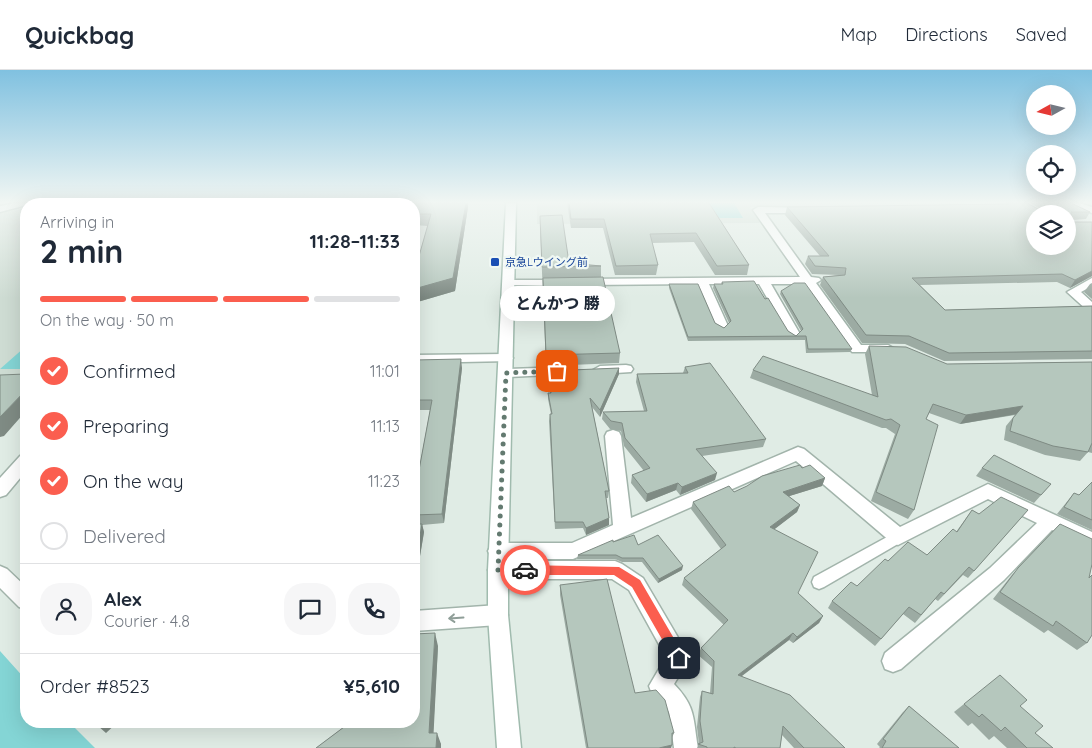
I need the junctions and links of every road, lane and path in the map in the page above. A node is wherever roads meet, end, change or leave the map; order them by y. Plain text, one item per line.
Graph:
1 (510, 235) edge
2 (776, 235) edge
3 (763, 280) junction
4 (809, 280) junction
5 (828, 280) edge
6 (702, 281) junction
7 (1092, 281) edge
8 (508, 283) junction
9 (1092, 308) edge
10 (722, 326) edge
11 (794, 334) edge
12 (904, 350) edge
13 (420, 359) edge
14 (506, 365) junction
15 (626, 369) dead end
16 (613, 436) dead end
17 (20, 467) edge
18 (0, 490) edge
19 (1049, 522) junction
20 (623, 529) junction
21 (898, 536) junction
22 (1092, 541) edge
23 (498, 561) junction
24 (0, 575) edge
25 (819, 582) dead end
26 (20, 594) edge
27 (498, 615) junction
28 (420, 621) edge
29 (893, 661) dead end
30 (509, 748) edge
31 (686, 748) edge

1 - 8 street
2 - 4 street
3 - 4 street
3 - 6 street
3 - 11 street
4 - 5 street
4 - 12 street
6 - 8 street
6 - 10 street
7 - 9 street
8 - 14 street
13 - 14 street
14 - 15 street
14 - 23 street
16 - 20 street
17 - 18 street
19 - 21 street
19 - 22 street
19 - 29 street
20 - 21 street
20 - 23 street
21 - 25 lane
23 - 27 street
23 - 31 street
24 - 26 street
27 -> 28 street
27 - 30 street

